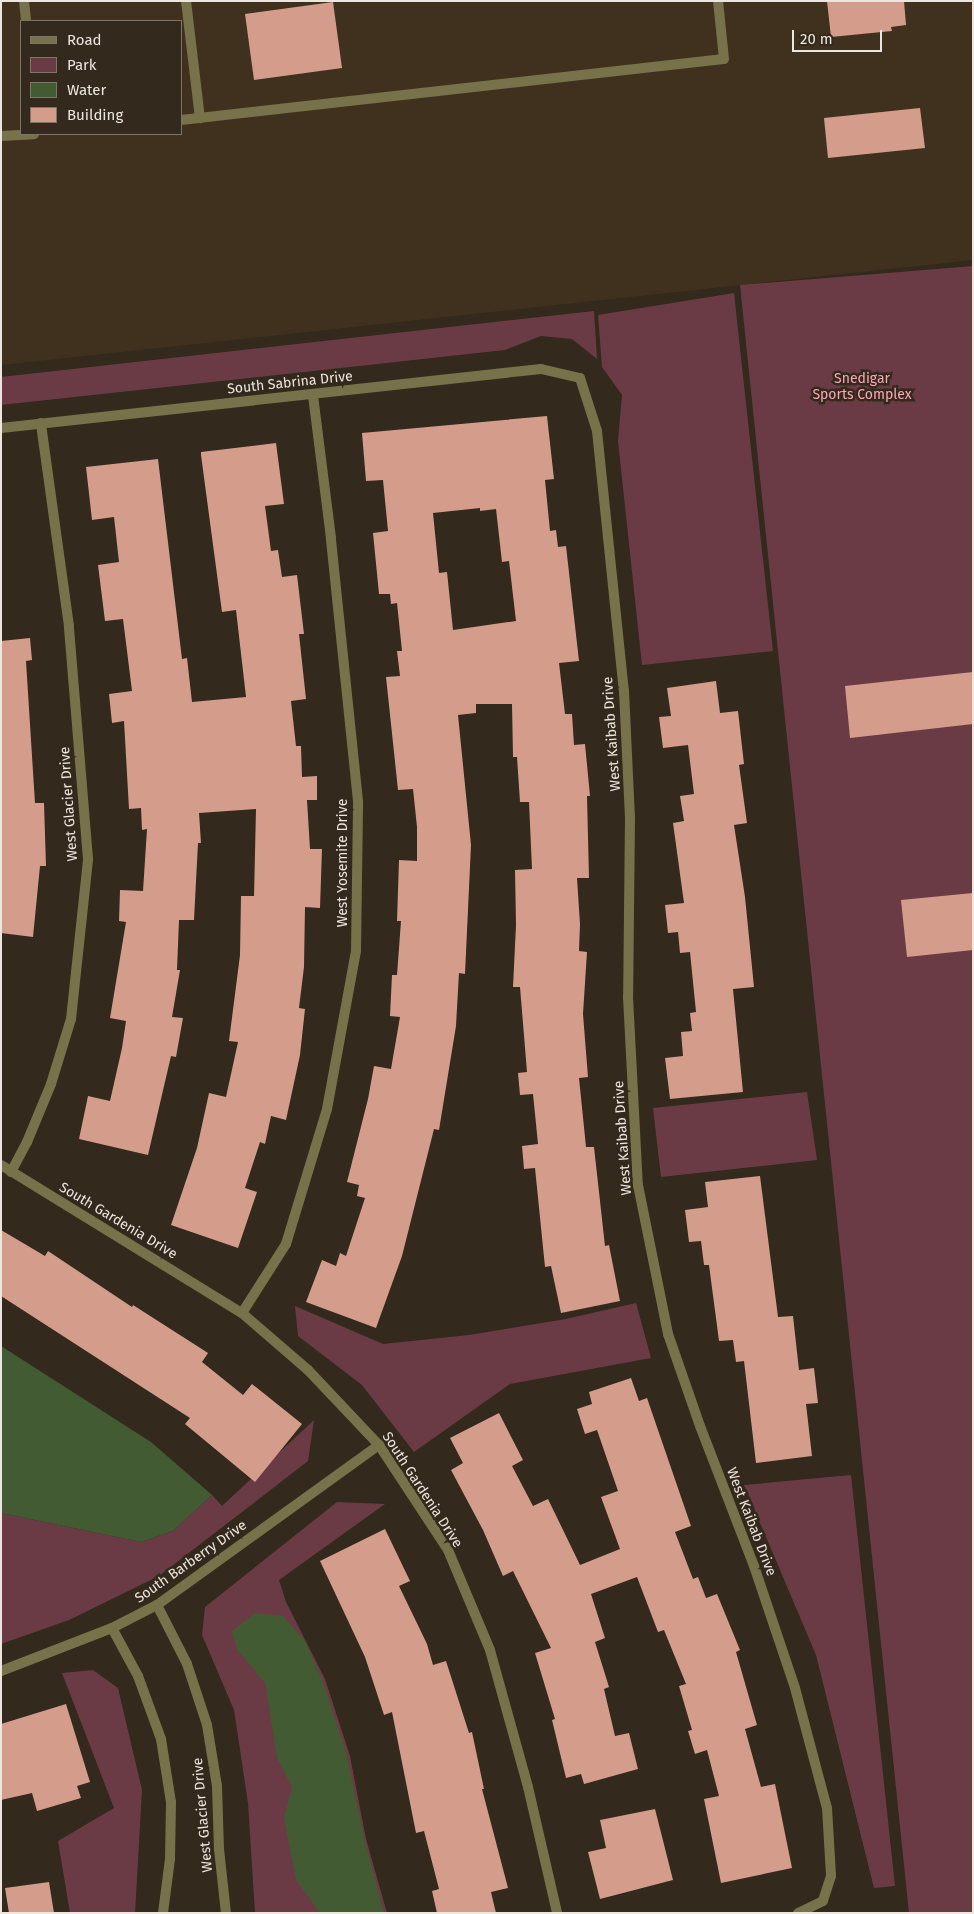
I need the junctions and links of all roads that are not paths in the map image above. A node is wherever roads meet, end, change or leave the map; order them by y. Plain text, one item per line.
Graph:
1 (24, 1) edge
2 (186, 1) edge
3 (718, 1) edge
4 (26, 20) edge
5 (200, 118) junction
6 (182, 120) edge
7 (20, 135) edge
8 (1, 136) edge
9 (580, 378) joint
10 (313, 395) junction
11 (41, 423) junction
12 (1, 428) edge
13 (1, 1165) edge
14 (11, 1172) junction
15 (242, 1313) junction
16 (379, 1445) junction
17 (157, 1605) junction
18 (112, 1628) junction
19 (1, 1671) edge
20 (163, 1913) edge
21 (226, 1913) edge
22 (556, 1913) edge
23 (798, 1913) edge

1 - 4 street
2 - 5 street
3 - 5 street
5 - 6 street
7 - 8 street
9 - 10 street, South Sabrina Drive
9 - 23 street, West Kaibab Drive
10 - 11 street, South Sabrina Drive
10 - 15 street, West Yosemite Drive
11 - 12 street, South Sabrina Drive
11 - 14 street, West Glacier Drive
13 - 14 street, South Gardenia Drive
14 - 15 street, South Gardenia Drive
15 - 16 street, South Gardenia Drive
16 - 17 street, South Barberry Drive
16 - 22 street, South Gardenia Drive
17 - 18 street, South Barberry Drive
17 - 21 street, West Glacier Drive
18 - 19 street, South Barberry Drive
18 - 20 street

